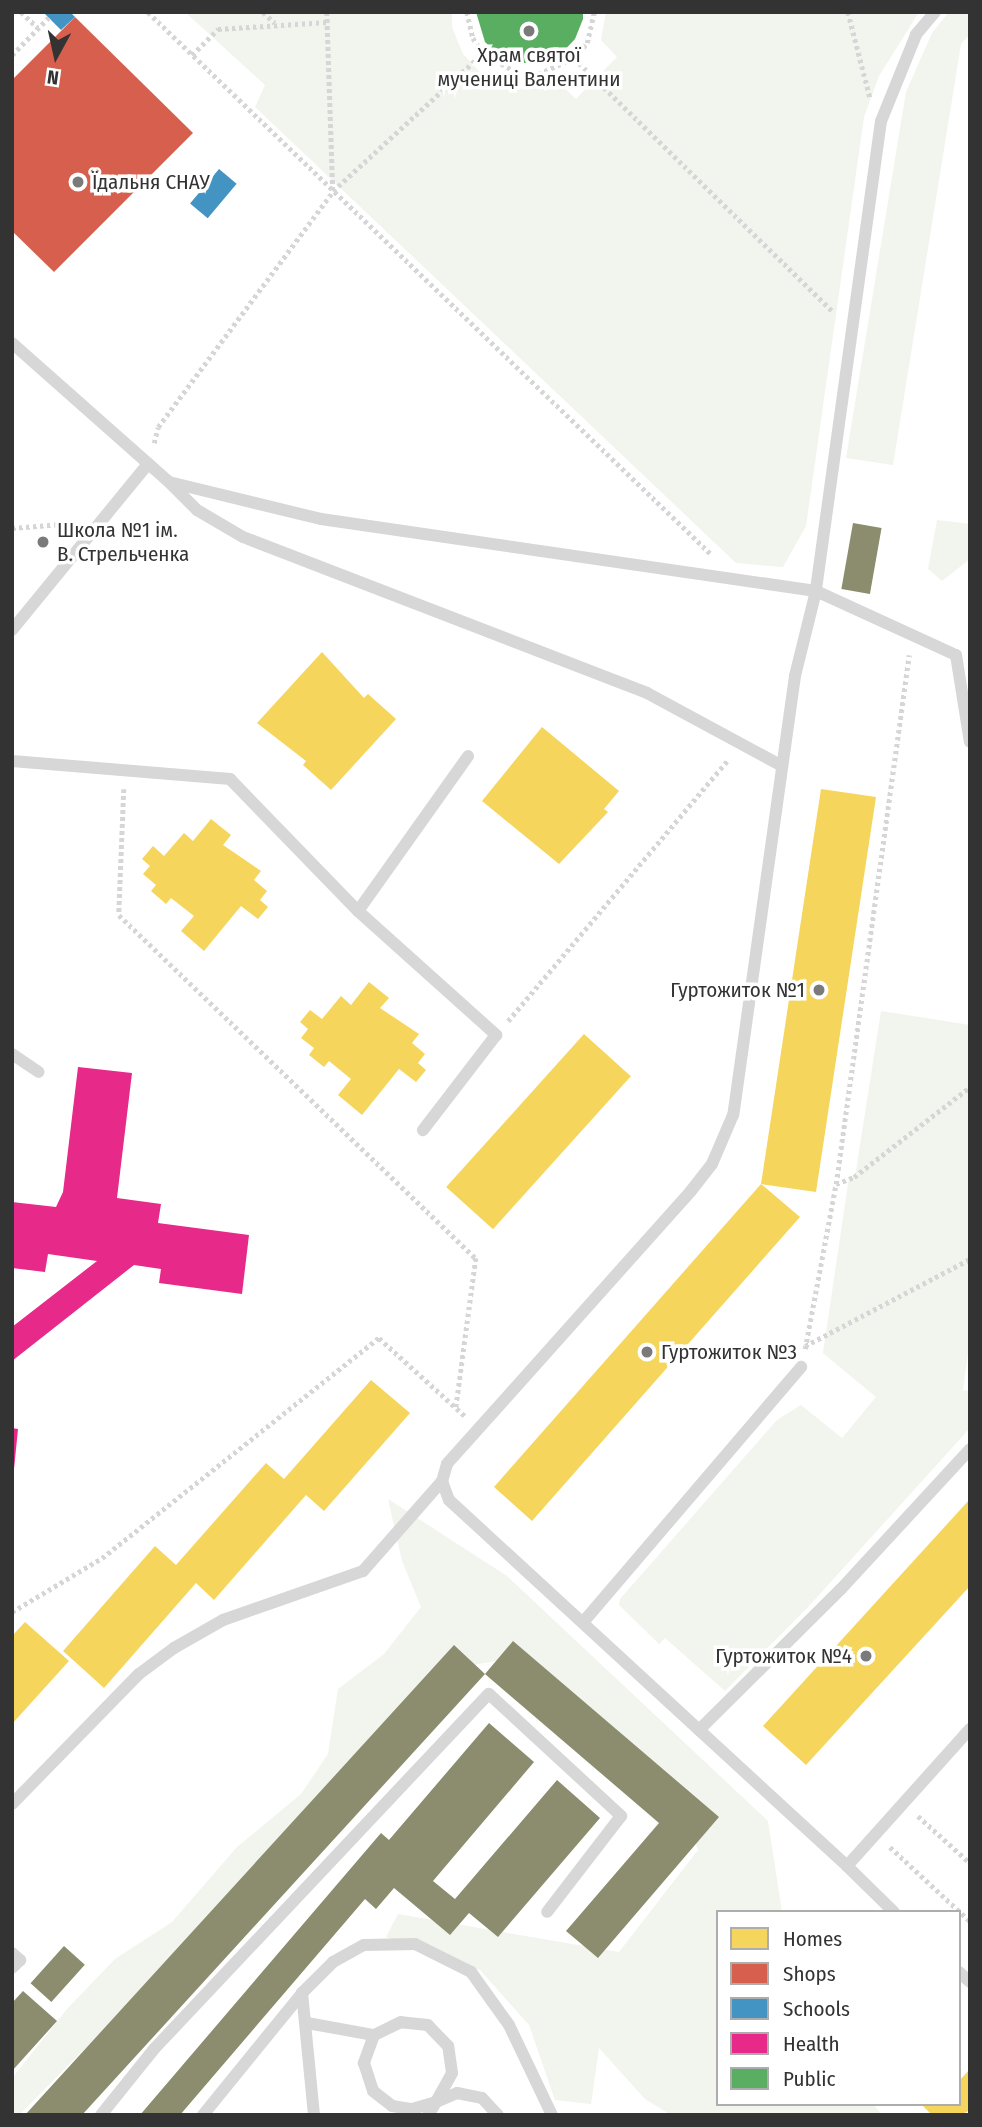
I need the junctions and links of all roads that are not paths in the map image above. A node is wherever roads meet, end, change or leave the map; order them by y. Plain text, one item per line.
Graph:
1 (935, 12) edge
2 (12, 343) edge
3 (148, 464) junction
4 (169, 482) junction
5 (817, 592) junction
6 (12, 630) edge
7 (956, 655) junction
8 (970, 657) edge
9 (970, 742) edge
10 (468, 757) dead end
11 (12, 761) edge
12 (782, 766) junction
13 (358, 911) junction
14 (12, 1054) edge
15 (39, 1072) dead end
16 (423, 1130) dead end
17 (801, 1367) road end
18 (970, 1449) edge
19 (442, 1481) junction
20 (584, 1620) junction
21 (970, 1729) edge
22 (699, 1730) junction
23 (12, 1804) edge
24 (847, 1866) junction
25 (892, 1910) edge
26 (547, 1912) dead end
27 (12, 1953) edge
28 (12, 1968) edge
29 (302, 1993) junction
30 (307, 2023) junction
31 (374, 2035) junction
32 (436, 2102) junction
33 (101, 2115) edge
34 (203, 2115) edge
35 (314, 2115) edge
36 (428, 2115) edge
37 (498, 2115) edge
38 (552, 2115) edge

1 - 5 lane
2 - 3 lane
3 - 4 lane
3 - 6 lane
4 - 5 lane
4 - 12 lane
5 - 7 lane
5 - 12 lane
7 - 8 lane
7 - 9 lane
10 - 13 lane
11 - 13 lane
12 - 19 lane
13 - 16 lane
14 - 15 lane
17 - 20 lane
18 - 22 lane
19 - 20 lane
19 - 23 lane
20 - 22 lane
21 - 24 lane
22 - 24 lane
24 - 25 lane
26 - 33 lane
27 - 28 lane
29 - 30 lane
29 - 34 lane
29 - 38 lane
30 - 31 lane
30 - 35 lane
31 - 32 lane
31 - 32 lane
32 - 36 lane
32 - 37 lane

